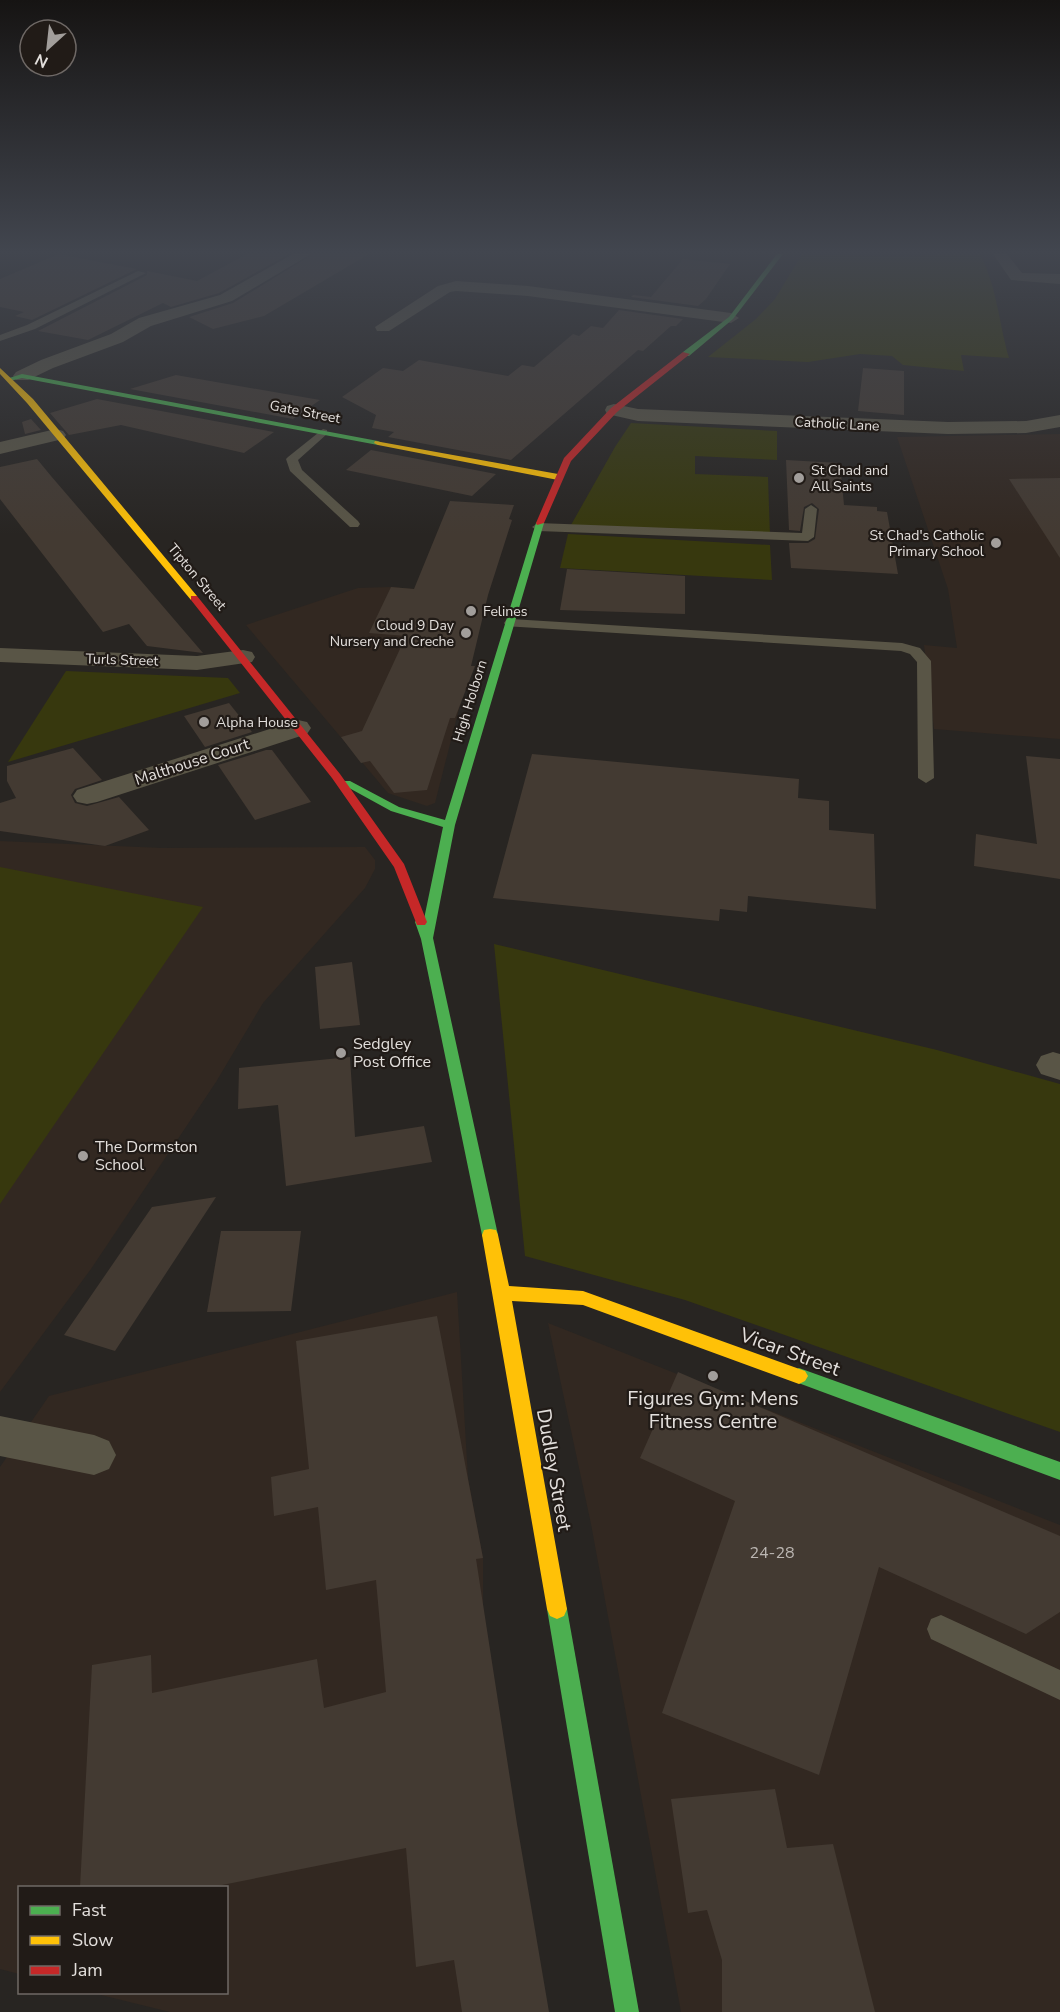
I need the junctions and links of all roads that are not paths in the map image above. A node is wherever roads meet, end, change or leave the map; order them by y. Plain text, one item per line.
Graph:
1 (90, 348) edge
2 (693, 348) edge
3 (11, 375) edge
4 (614, 410) junction
5 (1060, 421) edge
6 (323, 432) junction
7 (56, 435) junction
8 (0, 448) edge
9 (558, 477) junction
10 (811, 509) dead end
11 (354, 524) dead end
12 (538, 527) junction
13 (511, 623) junction
14 (0, 655) edge
15 (243, 657) junction
16 (298, 728) junction
17 (336, 776) junction
18 (926, 778) dead end
19 (87, 796) dead end
20 (449, 825) junction
21 (427, 939) junction
22 (502, 1293) junction
23 (0, 1436) edge
24 (94, 1455) dead end
25 (1060, 1471) edge
26 (941, 1629) dead end
27 (1060, 1685) edge
28 (627, 2012) edge

1 - 3 street
2 - 4 main road, High Holborn
3 - 6 main road, Gate Street
3 - 7 main road, Tipton Street
4 - 5 street, Catholic Lane
4 - 9 main road, High Holborn
6 - 9 main road, Gate Street
6 - 11 lane
7 - 8 street
7 - 15 main road, Tipton Street
9 - 12 main road, High Holborn
10 - 12 lane
12 - 13 main road, High Holborn
13 - 18 lane
13 - 20 main road, High Holborn
14 - 15 street, Turls Street
15 - 16 main road, Tipton Street
16 - 17 main road, Tipton Street
16 - 19 street, Malthouse Court
17 - 20 main road, Tipton Street
17 - 21 main road, Tipton Street
20 - 21 main road, High Holborn
21 - 22 main road, Dudley Street
22 - 25 main road, Vicar Street
22 - 28 main road, Dudley Street
23 - 24 street
26 - 27 lane

